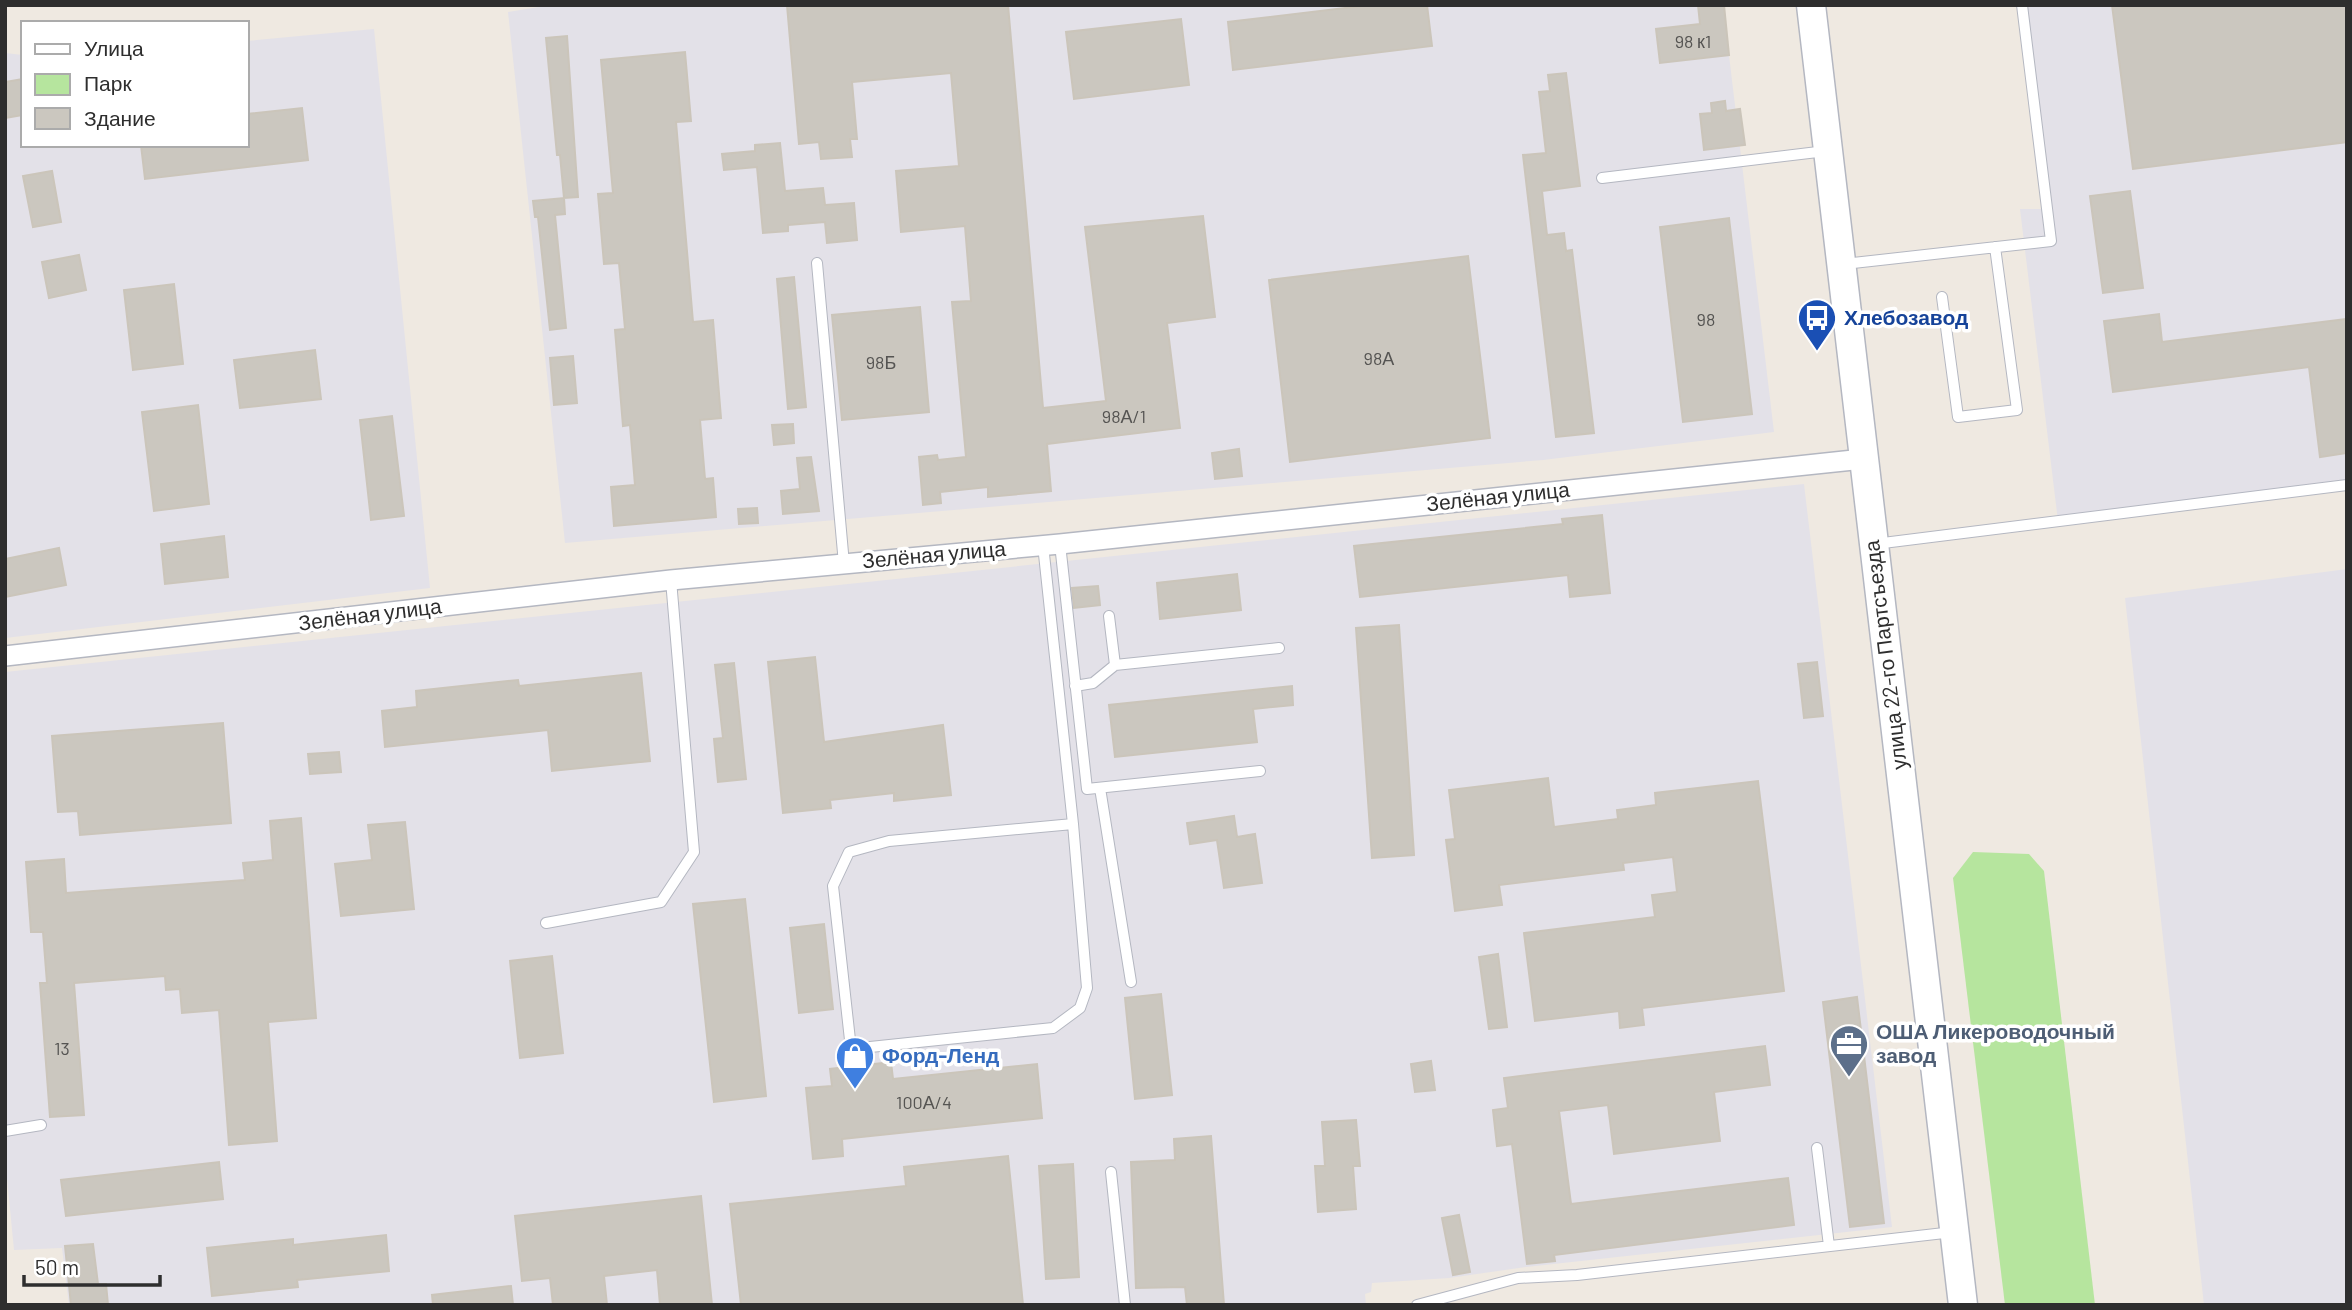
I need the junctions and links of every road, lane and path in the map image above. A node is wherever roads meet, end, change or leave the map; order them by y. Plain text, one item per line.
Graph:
1 (1811, 5) edge
2 (2022, 5) edge
3 (1826, 151) junction
4 (1602, 178) dead end
5 (1995, 247) junction
6 (817, 262) dead end
7 (1840, 265) junction
8 (1942, 297) dead end
9 (1863, 458) junction
10 (2347, 485) edge
11 (1052, 544) junction
12 (1873, 545) junction
13 (844, 564) junction
14 (671, 580) junction
15 (1109, 616) dead end
16 (1279, 648) dead end
17 (5, 656) edge
18 (1115, 666) junction
19 (1076, 686) junction
20 (1260, 771) dead end
21 (1100, 788) junction
22 (1073, 824) junction
23 (546, 923) dead end
24 (1131, 982) dead end
25 (41, 1125) dead end
26 (5, 1131) edge
27 (1817, 1148) dead end
28 (1111, 1172) dead end
29 (1954, 1232) junction
30 (1829, 1246) junction
31 (1125, 1305) edge
32 (1417, 1305) edge
33 (1963, 1305) edge

1 - 3 main road, улица 22-го Партсъезда
2 - 5 lane
3 - 4 lane
3 - 7 main road, улица 22-го Партсъезда
5 - 7 lane
5 - 8 lane
6 - 13 lane
7 - 9 main road, улица 22-го Партсъезда
9 - 11 street, Зелёная улица
9 - 12 main road, улица 22-го Партсъезда
10 - 12 lane
11 - 13 street, Зелёная улица
11 - 19 lane
11 - 22 lane
12 - 29 main road, улица 22-го Партсъезда
13 - 14 street, Зелёная улица
14 - 17 street, Зелёная улица
14 - 23 lane
15 - 18 lane
16 - 18 lane
18 - 19 lane
19 - 21 lane
20 - 21 lane
21 - 24 lane
22 - 22 lane
25 - 26 lane
27 - 30 lane
28 - 31 lane
29 - 30 lane
29 - 33 main road, улица 22-го Партсъезда
30 - 32 lane

